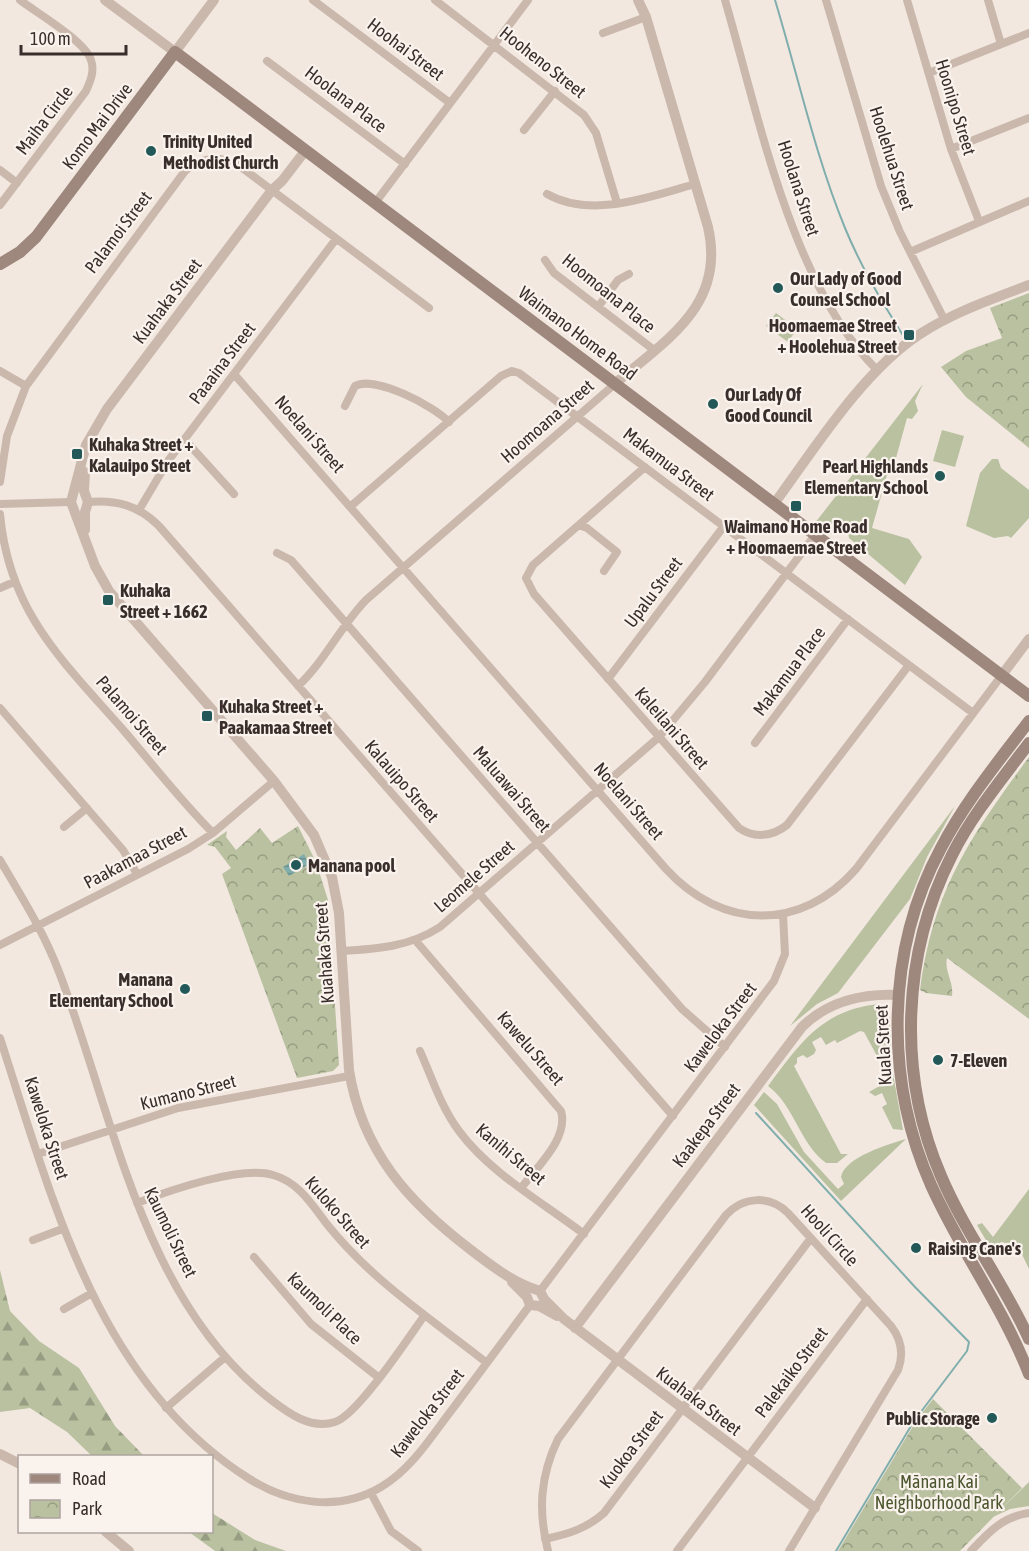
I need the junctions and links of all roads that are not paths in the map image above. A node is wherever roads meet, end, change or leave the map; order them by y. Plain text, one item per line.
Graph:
1 (20, 0) edge
2 (105, 0) edge
3 (214, 0) edge
4 (313, 0) edge
5 (435, 0) edge
6 (528, 0) edge
7 (638, 0) edge
8 (725, 0) edge
9 (826, 0) edge
10 (907, 0) edge
11 (988, 0) edge
12 (646, 17) junction
13 (603, 33) dead end
14 (1029, 33) edge
15 (1001, 44) junction
16 (494, 45) junction
17 (175, 52) junction
18 (267, 61) dead end
19 (929, 74) junction
20 (555, 91) junction
21 (450, 104) junction
22 (1029, 118) edge
23 (524, 130) dead end
24 (302, 148) junction
25 (951, 149) junction
26 (405, 164) junction
27 (0, 170) edge
28 (17, 183) junction
29 (695, 184) junction
30 (272, 190) junction
31 (547, 194) dead end
32 (1029, 201) edge
33 (375, 203) junction
34 (617, 203) junction
35 (0, 205) edge
36 (979, 221) junction
37 (336, 238) junction
38 (910, 252) junction
39 (545, 260) dead end
40 (0, 264) edge
41 (629, 274) dead end
42 (1029, 285) edge
43 (598, 306) junction
44 (429, 308) dead end
45 (945, 320) junction
46 (654, 350) junction
47 (877, 370) junction
48 (0, 371) edge
49 (234, 374) junction
50 (616, 383) junction
51 (26, 386) junction
52 (345, 406) dead end
53 (578, 416) junction
54 (449, 422) junction
55 (93, 434) junction
56 (185, 440) junction
57 (645, 467) junction
58 (0, 482) edge
59 (234, 494) dead end
60 (73, 502) junction
61 (87, 502) junction
62 (0, 504) edge
63 (774, 504) junction
64 (351, 506) junction
65 (139, 510) junction
66 (0, 514) edge
67 (579, 525) junction
68 (724, 526) junction
69 (815, 535) junction
70 (85, 540) junction
71 (277, 553) dead end
72 (404, 567) junction
73 (603, 571) dead end
74 (787, 573) junction
75 (14, 582) junction
76 (0, 588) edge
77 (848, 619) junction
78 (345, 622) junction
79 (1029, 639) edge
80 (909, 665) junction
81 (1002, 675) junction
82 (608, 679) junction
83 (298, 686) junction
84 (1029, 696) edge
85 (0, 708) edge
86 (973, 713) junction
87 (1029, 721) edge
88 (659, 737) junction
89 (755, 743) dead end
90 (1029, 743) edge
91 (274, 781) junction
92 (598, 790) junction
93 (87, 808) junction
94 (64, 827) dead end
95 (213, 833) junction
96 (537, 843) junction
97 (0, 860) edge
98 (138, 874) junction
99 (479, 894) junction
100 (783, 914) junction
101 (38, 926) junction
102 (416, 940) junction
103 (0, 945) edge
104 (341, 951) junction
105 (899, 995) junction
106 (912, 996) junction
107 (0, 1038) edge
108 (725, 1047) junction
109 (420, 1052) dead end
110 (350, 1076) junction
111 (673, 1116) junction
112 (111, 1129) junction
113 (918, 1130) junction
114 (38, 1154) junction
115 (522, 1187) junction
116 (137, 1203) junction
117 (62, 1229) junction
118 (584, 1234) junction
119 (811, 1238) junction
120 (33, 1240) dead end
121 (254, 1257) dead end
122 (92, 1293) junction
123 (535, 1298) junction
124 (867, 1299) junction
125 (64, 1309) dead end
126 (424, 1316) junction
127 (575, 1328) junction
128 (1029, 1339) edge
129 (224, 1358) junction
130 (617, 1359) junction
131 (487, 1363) junction
132 (1029, 1374) edge
133 (378, 1377) junction
134 (166, 1408) junction
135 (682, 1409) junction
136 (0, 1454) edge
137 (747, 1458) junction
138 (18, 1463) edge
139 (371, 1493) junction
140 (815, 1508) junction
141 (1029, 1513) edge
142 (107, 1533) edge
143 (545, 1539) junction
144 (129, 1551) edge
145 (418, 1551) edge
146 (548, 1551) edge
147 (677, 1551) edge
148 (789, 1551) edge
149 (971, 1551) edge

1 - 28 street, Maiha Circle
2 - 17 street, Waimano Home Road
3 - 17 street, Komo Mai Drive
4 - 21 street, Hoohai Street
5 - 16 street, Hooheno Street
6 - 16 street
7 - 12 street, Hoomoana Street
8 - 47 street, Hoolana Street
9 - 38 street, Hoolehua Street
10 - 19 street, Hoonipo Street
11 - 15 street
12 - 13 street
12 - 29 street, Hoomoana Street
14 - 15 street
15 - 19 street
16 - 20 street, Hooheno Street
16 - 21 street
17 - 24 main road, Waimano Home Road
17 - 40 main road, Komo Mai Drive
18 - 26 street, Hoolana Place
19 - 25 street, Hoonipo Street
20 - 23 street
20 - 34 street, Hooheno Street
21 - 26 street
22 - 25 street
24 - 30 street, Kuahaka Street
24 - 33 main road, Waimano Home Road
25 - 36 street, Hoonipo Street
26 - 33 street
27 - 28 street, Maiha Circle
28 - 35 street, Maiha Circle
29 - 34 street
29 - 46 street, Hoomoana Street
30 - 37 street, Palamoi Street
30 - 51 street, Palamoi Street
30 - 55 street, Kuahaka Street
31 - 34 street
32 - 36 street
33 - 50 main road, Waimano Home Road
36 - 38 street
37 - 44 street, Palamoi Street
37 - 49 street, Paaaina Street
38 - 45 street, Hoolehua Street
39 - 43 street, Hoomoana Place
41 - 43 street
42 - 45 street
43 - 46 street, Hoomoana Place
45 - 47 street
46 - 50 street, Hoomoana Street
47 - 63 street
48 - 51 street
49 - 56 street, Paaaina Street
49 - 64 street, Noelani Street
50 - 53 street, Hoomoana Street
50 - 63 main road, Waimano Home Road
51 - 58 street, Palamoi Street
52 - 54 street
53 - 54 street, Makamua Street
53 - 57 street, Makamua Street
53 - 72 street, Hoomoana Street
54 - 64 street, Makamua Street
55 - 60 street, Kuahaka Street
55 - 61 street, Kuahaka Street
56 - 59 street
56 - 65 street, Paaaina Street
57 - 67 street, Kaleilani Street
57 - 68 street, Makamua Street
60 - 61 street
60 - 61 street
60 - 62 street
60 - 70 street, Kuahaka Street
61 - 65 street, Kalauipo Street
61 - 70 street, Kuahaka Street
63 - 69 main road, Waimano Home Road
64 - 72 street, Noelani Street
65 - 83 street, Kalauipo Street
66 - 75 street, Palamoi Street
67 - 73 street
67 - 82 street, Kaleilani Street
68 - 74 street, Makamua Street
68 - 82 street, Upalu Street
69 - 74 street, Leomele Street
69 - 81 main road, Waimano Home Road
70 - 91 street, Kuahaka Street
71 - 78 street, Maluawai Street
72 - 78 street, Hoomoana Street
72 - 92 street, Noelani Street
74 - 77 street, Makamua Street
74 - 88 street, Leomele Street
75 - 76 street
75 - 95 street, Palamoi Street
77 - 80 street, Makamua Street
77 - 89 street, Makamua Place
78 - 83 street, Hoomoana Street
78 - 96 street, Maluawai Street
79 - 81 street, Noelani Street
80 - 86 street, Makamua Street
80 - 88 street, Kaleilani Street
81 - 84 main road, Waimano Home Road
81 - 86 street, Noelani Street
82 - 88 street, Kaleilani Street
83 - 99 street, Kalauipo Street
85 - 93 street
86 - 100 street, Noelani Street
87 - 105 main road, Kuala Street
88 - 92 street, Leomele Street
90 - 106 main road, Kuala Street
91 - 95 street, Paakamaa Street
91 - 104 street, Kuahaka Street
92 - 96 street, Leomele Street
92 - 100 street, Noelani Street
93 - 94 street
93 - 98 street
95 - 98 street, Paakamaa Street
96 - 99 street, Leomele Street
96 - 108 street, Maluawai Street
97 - 101 street, Kaumoli Street
98 - 101 street, Paakamaa Street
99 - 102 street, Leomele Street
99 - 111 street, Kalauipo Street
100 - 108 street, Kaweloka Street
101 - 103 street, Paakamaa Street
101 - 112 street, Kaumoli Street
102 - 104 street, Leomele Street
102 - 115 street, Kawelu Street
104 - 110 street, Kuahaka Street
105 - 106 main road
105 - 113 main road, Kuala Street
105 - 127 street, Kaakepa Street
106 - 113 main road, Kuala Street
107 - 114 street, Kaweloka Street
108 - 111 street, Kaweloka Street
109 - 115 street, Kanihi Street
110 - 112 street, Kumano Street
110 - 123 street, Kuahaka Street
111 - 118 street, Kaweloka Street
112 - 114 street, Kumano Street
112 - 116 street, Kaumoli Street
113 - 128 main road
113 - 132 main road, Kuala Street
114 - 117 street, Kaweloka Street
115 - 118 street, Kanihi Street
116 - 126 street, Kuloko Street
116 - 129 street, Kaumoli Street
117 - 120 street
117 - 122 street, Kaweloka Street
118 - 123 street, Kaweloka Street
119 - 124 street, Hooli Circle
119 - 130 street, Hooli Circle
119 - 135 street, Kuokoa Street
121 - 133 street, Kaumoli Place
122 - 125 street
122 - 134 street, Kaweloka Street
123 - 127 street, Kuahaka Street
123 - 131 street, Kaweloka Street
124 - 137 street, Palekaiko Street
124 - 140 street, Hooli Circle
126 - 131 street, Kuloko Street
126 - 133 street, Kaumoli Street
127 - 130 street, Kuahaka Street
129 - 133 street, Kaumoli Street
129 - 134 street
130 - 135 street, Kuahaka Street
130 - 143 street, Hooli Circle
131 - 139 street, Kaweloka Street
134 - 139 street, Kaweloka Street
135 - 137 street, Kuahaka Street
135 - 143 street, Kuokoa Street
136 - 138 street
137 - 140 street, Kuahaka Street
137 - 147 street, Palekaiko Street
139 - 145 street
140 - 148 street, Hooli Circle
141 - 149 street
142 - 144 street
143 - 146 street, Hooli Circle

